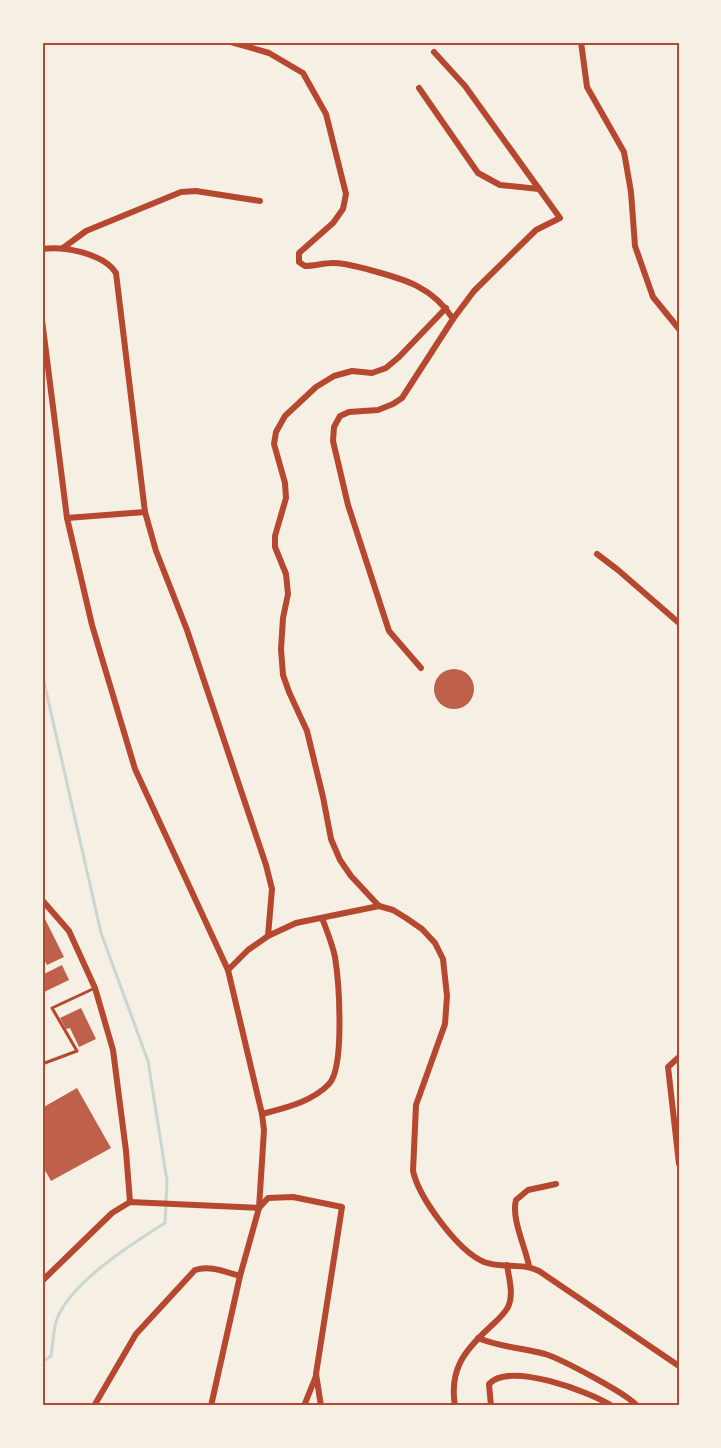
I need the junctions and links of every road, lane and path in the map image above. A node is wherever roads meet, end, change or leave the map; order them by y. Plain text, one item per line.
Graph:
1 (231, 42) edge
2 (581, 42) edge
3 (434, 52) dead end
4 (419, 88) dead end
5 (539, 189) junction
6 (260, 201) dead end
7 (63, 248) junction
8 (42, 249) edge
9 (446, 309) junction
10 (453, 319) junction
11 (42, 320) edge
12 (679, 328) edge
13 (145, 512) junction
14 (67, 518) junction
15 (597, 554) dead end
16 (679, 623) edge
17 (421, 668) dead end
18 (42, 900) edge
19 (379, 906) junction
20 (322, 918) junction
21 (268, 936) junction
22 (228, 970) junction
23 (95, 988) junction
24 (679, 1057) edge
25 (42, 1064) edge
26 (262, 1114) junction
27 (679, 1164) edge
28 (556, 1184) dead end
29 (130, 1202) junction
30 (259, 1208) junction
31 (507, 1265) junction
32 (529, 1266) junction
33 (240, 1276) junction
34 (42, 1281) edge
35 (478, 1338) junction
36 (679, 1366) edge
37 (316, 1374) junction
38 (94, 1406) edge
39 (211, 1406) edge
40 (304, 1406) edge
41 (321, 1406) edge
42 (455, 1406) edge
43 (491, 1406) edge
44 (612, 1406) edge
45 (638, 1406) edge

1 - 9 street
2 - 12 street
3 - 5 street
4 - 5 street
5 - 10 street
6 - 7 street
7 - 8 street
7 - 13 street
9 - 10 street
9 - 19 street
10 - 17 street
11 - 14 street
13 - 14 street
13 - 21 street
14 - 22 street
15 - 16 street
18 - 23 street
19 - 20 street
19 - 31 street
20 - 21 street
20 - 26 street
21 - 22 street
22 - 26 street
23 - 25 lane
23 - 29 street
24 - 27 street
26 - 30 street
28 - 32 street
29 - 30 street
29 - 34 street
30 - 33 street
30 - 37 street
31 - 32 street
31 - 35 street
32 - 36 street
33 - 38 street
33 - 39 street
35 - 42 street
35 - 45 street
37 - 40 street
37 - 41 street
43 - 44 street

